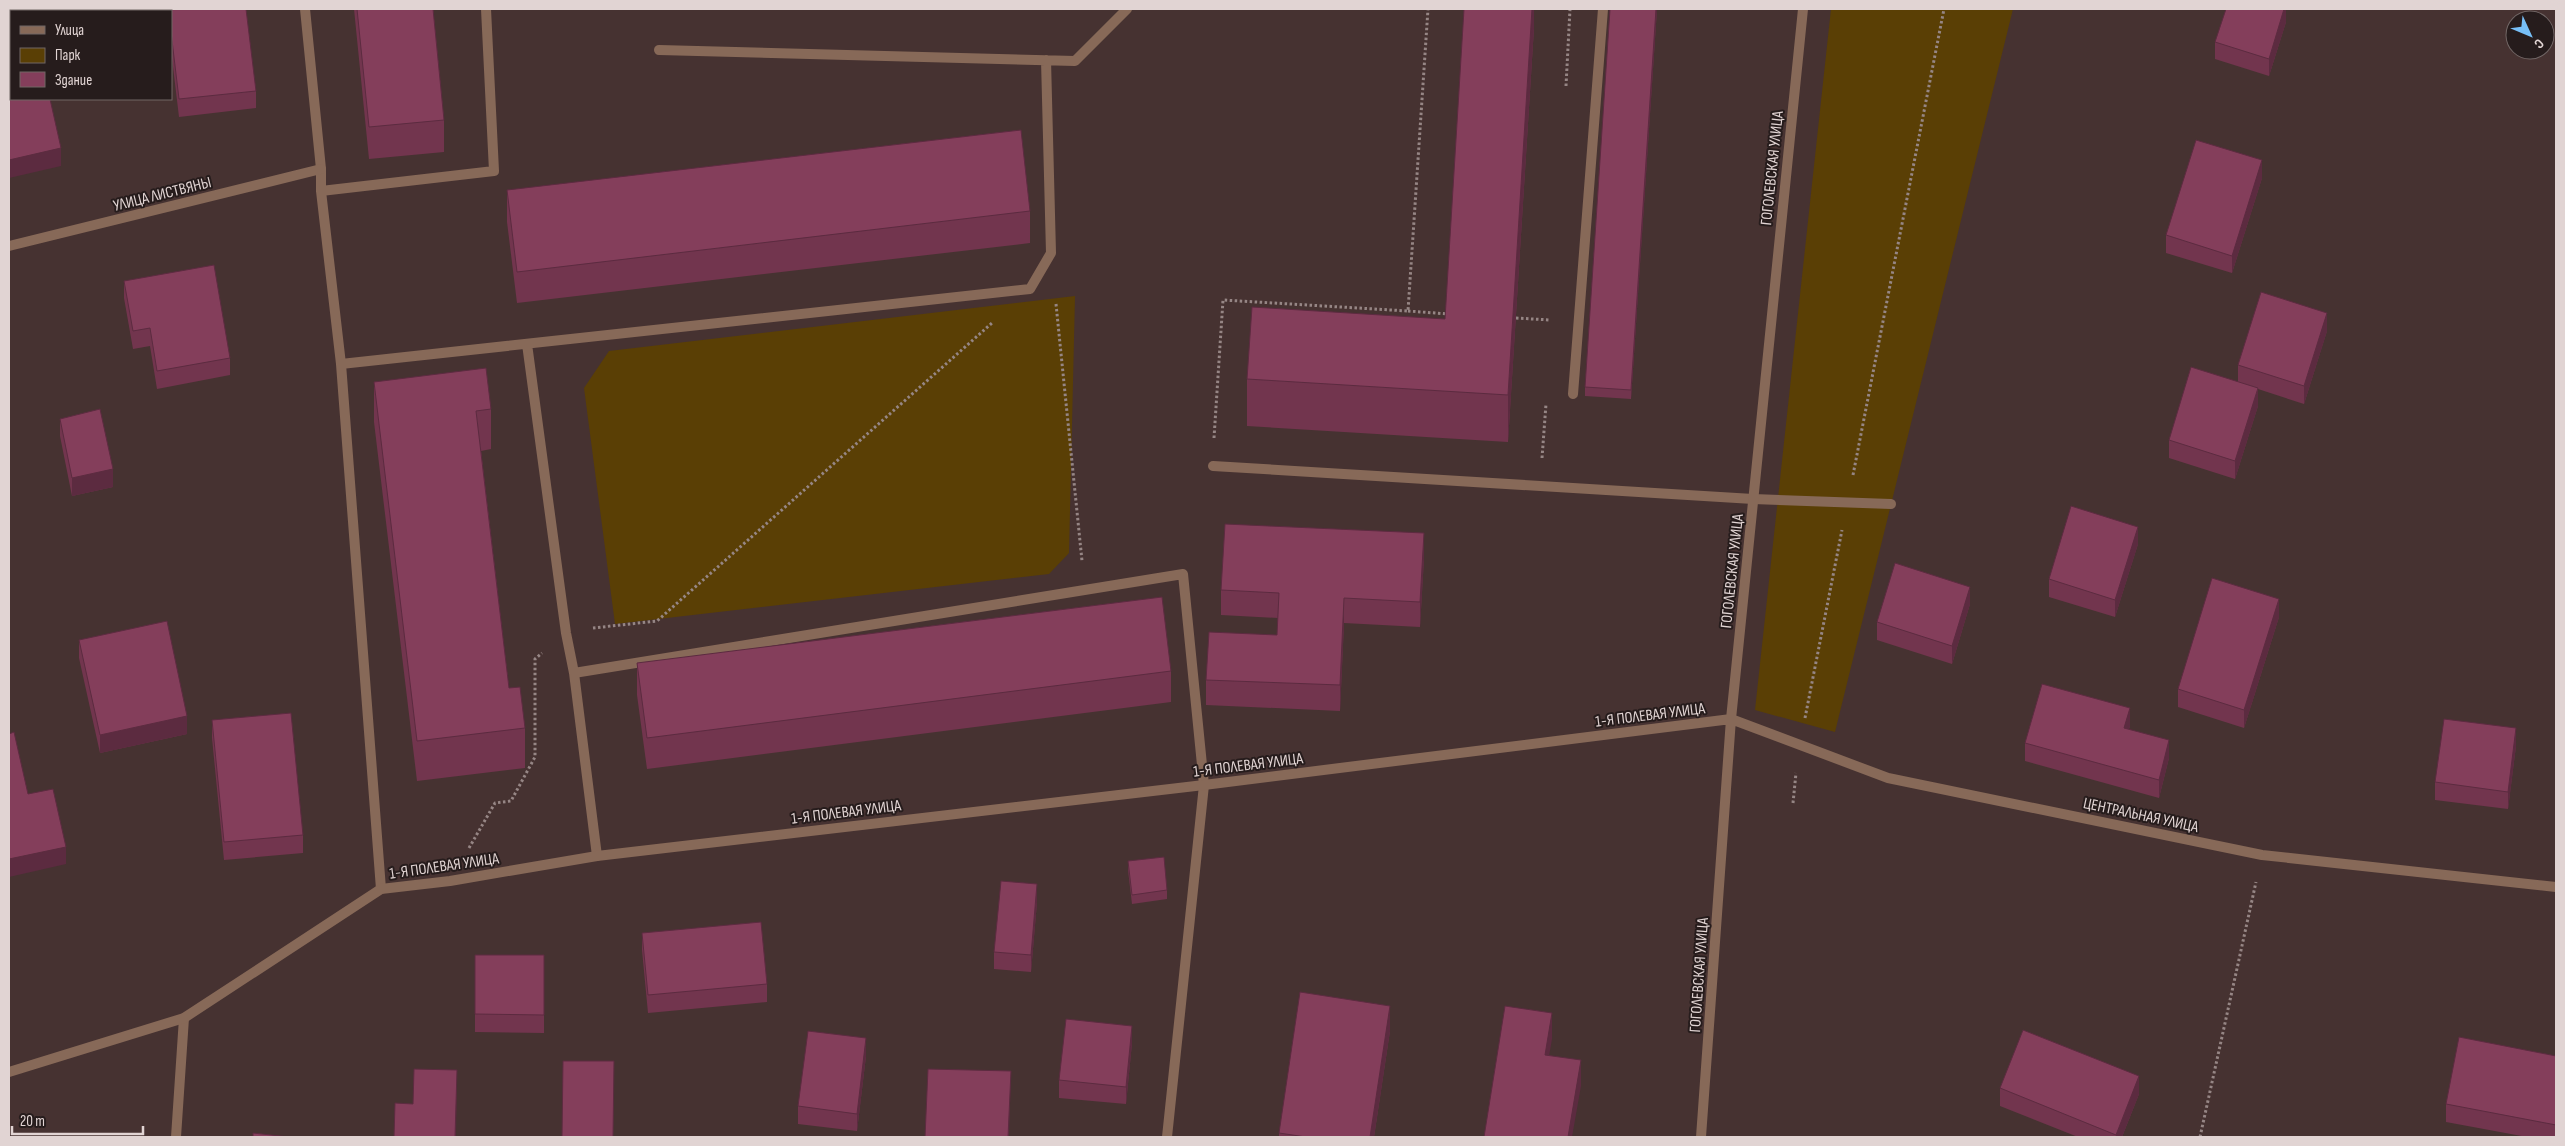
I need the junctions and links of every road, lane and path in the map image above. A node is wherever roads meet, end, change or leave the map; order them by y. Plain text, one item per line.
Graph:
1 (305, 9) edge
2 (486, 9) edge
3 (1127, 9) edge
4 (1428, 9) edge
5 (1603, 9) edge
6 (1803, 9) edge
7 (1944, 9) edge
8 (659, 50) dead end
9 (1046, 60) junction
10 (321, 170) junction
11 (320, 191) junction
12 (9, 246) edge
13 (1056, 301) dead end
14 (1408, 311) junction
15 (1448, 314) edge
16 (1516, 318) edge
17 (1551, 320) dead end
18 (993, 323) dead end
19 (527, 344) junction
20 (341, 364) junction
21 (1574, 394) dead end
22 (1213, 466) joint
23 (1753, 499) junction
24 (1847, 502) junction
25 (1891, 504) dead end
26 (1085, 592) junction
27 (566, 633) junction
28 (574, 673) junction
29 (1731, 719) junction
30 (1800, 744) junction
31 (1204, 785) junction
32 (1793, 803) dead end
33 (2262, 854) junction
34 (597, 856) junction
35 (450, 881) junction
36 (2556, 887) edge
37 (381, 890) junction
38 (184, 1018) junction
39 (9, 1072) edge
40 (176, 1137) edge
41 (1167, 1137) edge
42 (1702, 1137) edge
43 (2200, 1137) edge

1 - 10 street
2 - 11 street
3 - 9 street
4 - 14 path
5 - 21 street
6 - 23 street, ГОГОЛЕВСКАЯ УЛИЦА
7 - 24 path
8 - 9 street
9 - 19 street
10 - 11 street
10 - 12 street, УЛИЦА ЛИСТВЯНЫ
11 - 20 street
13 - 26 path
14 - 15 path
14 - 22 path
16 - 17 path
18 - 27 path
19 - 20 street
19 - 27 street
20 - 37 street
22 - 23 street
23 - 24 street
23 - 29 street, ГОГОЛЕВСКАЯ УЛИЦА
24 - 25 street
24 - 30 path
26 - 28 street
26 - 31 street
27 - 28 street
27 - 35 path
28 - 34 street
29 - 30 street, ЦЕНТРАЛЬНАЯ УЛИЦА
29 - 31 street, 1-Я ПОЛЕВАЯ УЛИЦА
29 - 42 street, ГОГОЛЕВСКАЯ УЛИЦА
30 - 32 path
30 - 33 street, ЦЕНТРАЛЬНАЯ УЛИЦА
31 - 34 street, 1-Я ПОЛЕВАЯ УЛИЦА
31 - 41 street
33 - 36 street, ЦЕНТРАЛЬНАЯ УЛИЦА
33 - 43 path
34 - 35 street, 1-Я ПОЛЕВАЯ УЛИЦА
35 - 37 street, 1-Я ПОЛЕВАЯ УЛИЦА
37 - 38 street, 1-Я ПОЛЕВАЯ УЛИЦА
38 - 39 street, 1-Я ПОЛЕВАЯ УЛИЦА
38 - 40 street

